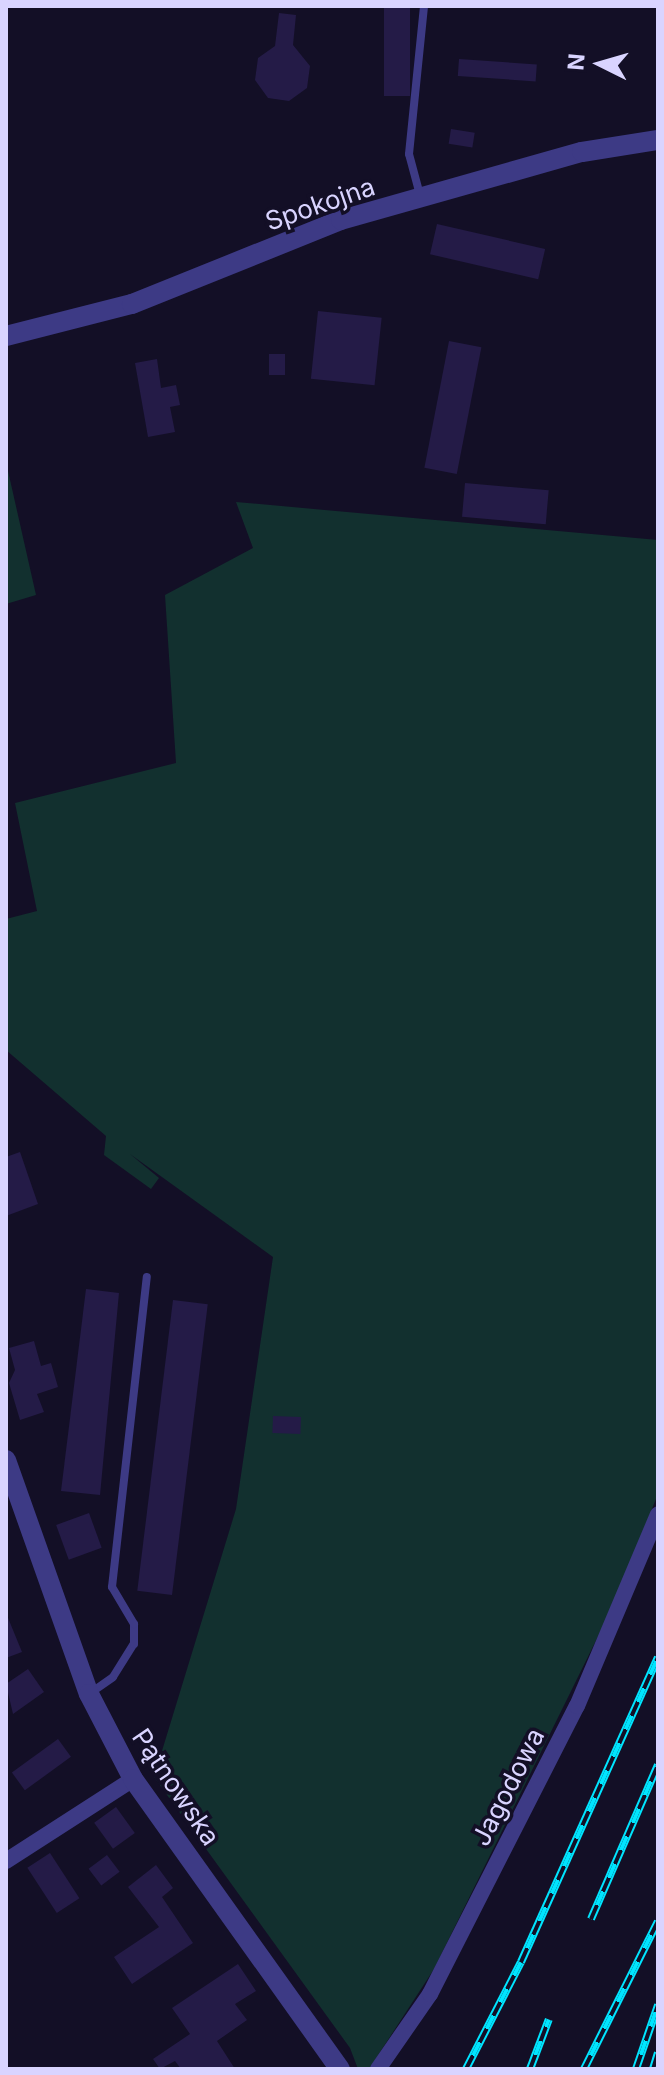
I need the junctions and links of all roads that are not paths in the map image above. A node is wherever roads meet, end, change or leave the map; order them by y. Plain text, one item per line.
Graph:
1 (424, 6) edge
2 (658, 140) edge
3 (421, 198) junction
4 (6, 336) edge
5 (147, 1277) dead end
6 (6, 1460) edge
7 (658, 1514) edge
8 (89, 1694) junction
9 (133, 1779) junction
10 (6, 1861) edge
11 (340, 2069) edge
12 (378, 2069) edge

1 - 3 lane
2 - 3 street, Spokojna
3 - 4 street, Spokojna
5 - 8 lane
6 - 8 street, Pątnowska
7 - 12 street, Jagodowa
8 - 9 street, Pątnowska
9 - 10 street
9 - 11 street, Pątnowska

